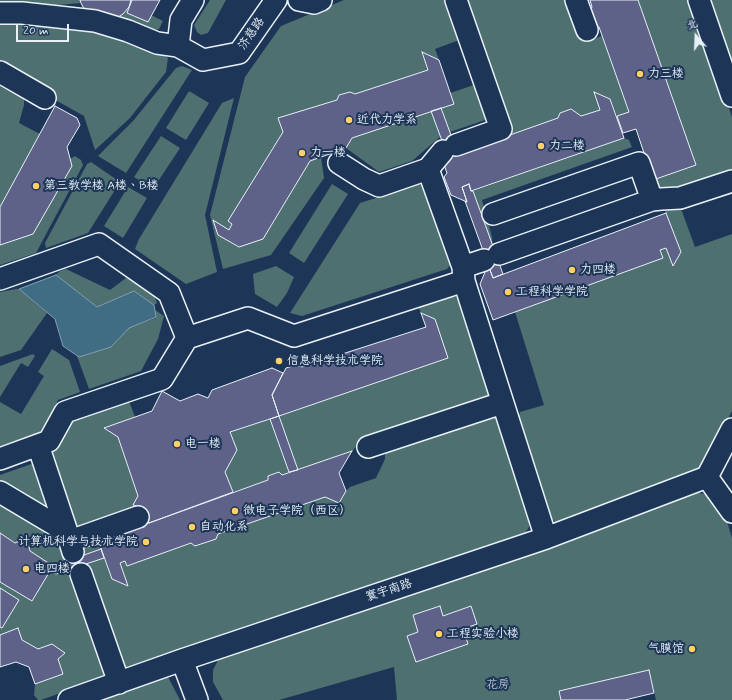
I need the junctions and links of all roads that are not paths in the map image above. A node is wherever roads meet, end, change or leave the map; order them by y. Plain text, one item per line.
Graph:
1 (193, 0) edge
2 (276, 0) edge
3 (299, 0) edge
4 (321, 0) edge
5 (456, 0) edge
6 (576, 0) edge
7 (699, 0) edge
8 (0, 13) edge
9 (587, 30) dead end
10 (178, 46) junction
11 (0, 72) edge
12 (732, 96) edge
13 (45, 98) dead end
14 (339, 163) dead end
15 (428, 169) junction
16 (732, 181) edge
17 (652, 200) junction
18 (493, 214) dead end
19 (463, 274) junction
20 (0, 279) edge
21 (187, 338) junction
22 (502, 403) junction
23 (732, 429) edge
24 (38, 445) junction
25 (368, 447) dead end
26 (0, 459) edge
27 (708, 477) junction
28 (0, 492) edge
29 (732, 512) edge
30 (138, 517) dead end
31 (546, 538) junction
32 (70, 542) junction
33 (81, 574) dead end
34 (182, 660) junction
35 (119, 683) junction
36 (69, 700) edge
37 (198, 700) edge

1 - 10 street
2 - 10 street, 济慈路
3 - 4 street
5 - 15 street
6 - 9 street
7 - 12 street
8 - 10 street
11 - 13 street
14 - 15 street
15 - 19 street
16 - 17 street
17 - 18 street
17 - 19 street
19 - 21 street
19 - 22 street
20 - 21 street
21 - 24 street
22 - 25 street
22 - 31 street
23 - 27 street
24 - 26 street
24 - 32 street
27 - 29 street
27 - 31 street, 寰宇南路
28 - 32 street
30 - 32 street
31 - 34 street, 寰宇南路
33 - 35 street
34 - 35 street, 寰宇南路
34 - 37 street
35 - 36 street, 寰宇南路

